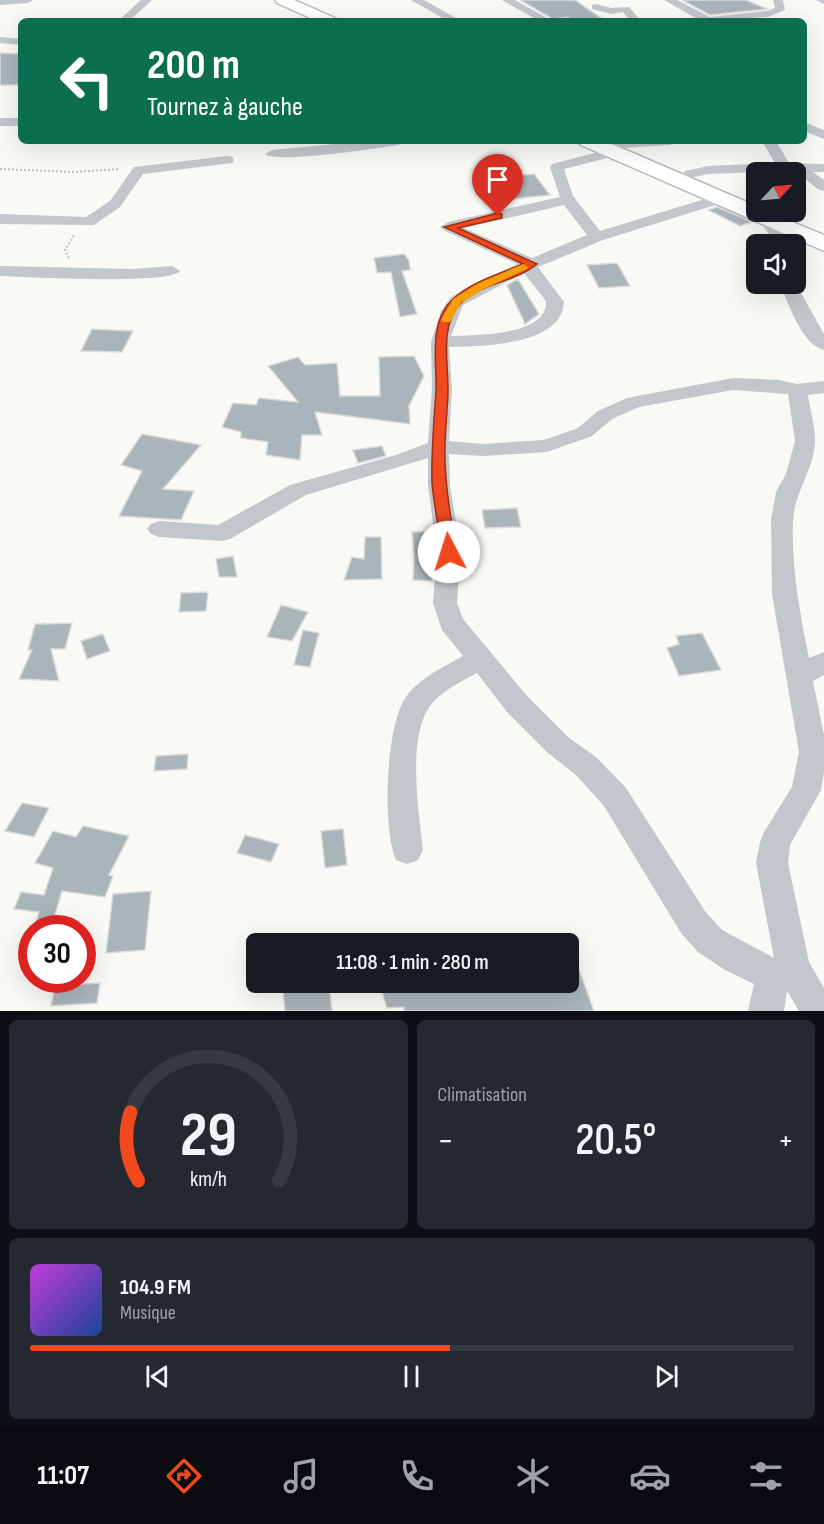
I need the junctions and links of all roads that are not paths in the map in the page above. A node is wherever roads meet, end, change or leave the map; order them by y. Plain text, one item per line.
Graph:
1 (28, 0) edge
2 (147, 0) edge
3 (282, 0) edge
4 (302, 0) edge
5 (416, 0) edge
6 (507, 0) edge
7 (669, 0) edge
8 (778, 0) edge
9 (0, 2) edge
10 (624, 5) edge
11 (596, 7) dead end
12 (126, 18) edge
13 (323, 18) edge
14 (341, 18) edge
15 (450, 18) edge
16 (541, 18) edge
17 (634, 18) edge
18 (702, 18) edge
19 (733, 18) edge
20 (0, 40) edge
21 (18, 42) edge
22 (0, 122) edge
23 (18, 122) edge
24 (807, 128) edge
25 (824, 136) edge
26 (807, 138) edge
27 (374, 144) edge
28 (638, 144) edge
29 (770, 144) edge
30 (617, 146) edge
31 (272, 154) dead end
32 (227, 160) dead end
33 (784, 162) edge
34 (806, 168) edge
35 (824, 168) edge
36 (746, 169) edge
37 (690, 174) junction
38 (806, 176) edge
39 (824, 187) edge
40 (723, 198) junction
41 (568, 200) junction
42 (746, 202) edge
43 (746, 205) edge
44 (0, 219) edge
45 (785, 222) edge
46 (793, 222) edge
47 (824, 234) edge
48 (597, 237) junction
49 (824, 244) edge
50 (529, 265) junction
51 (0, 271) edge
52 (172, 272) dead end
53 (132, 274) junction
54 (158, 285) dead end
55 (793, 294) edge
56 (440, 342) junction
57 (824, 344) edge
58 (824, 387) edge
59 (797, 390) junction
60 (438, 447) junction
61 (159, 529) dead end
62 (479, 659) junction
63 (812, 669) edge
64 (816, 715) edge
65 (407, 850) dead end
66 (783, 971) junction
67 (766, 1011) edge
68 (818, 1011) edge

1 - 9 street
2 - 12 street
3 - 13 main road
4 - 14 main road
5 - 15 street
6 - 16 street
7 - 18 street
8 - 19 street
10 - 11 street
10 - 17 street
20 - 21 street
22 - 23 street
24 - 25 street
25 - 26 street
27 - 31 street
28 - 30 street
29 - 33 street
30 - 37 main road
30 - 40 main road
30 - 41 street
32 - 44 street
34 - 35 street
36 - 37 street
37 - 42 main road
38 - 39 street
40 - 43 main road
40 - 48 street
41 - 48 street
41 - 50 street
45 - 49 main road
46 - 47 main road
48 - 50 street
50 - 56 street
50 - 56 street
51 - 53 street
52 - 53 street
53 - 54 street
55 - 57 street
56 - 60 street
58 - 59 street
59 - 60 street
59 - 63 street
60 - 61 street
60 - 62 street
62 - 65 street
62 - 66 street
63 - 64 street
64 - 66 street
66 - 67 street
66 - 68 street

